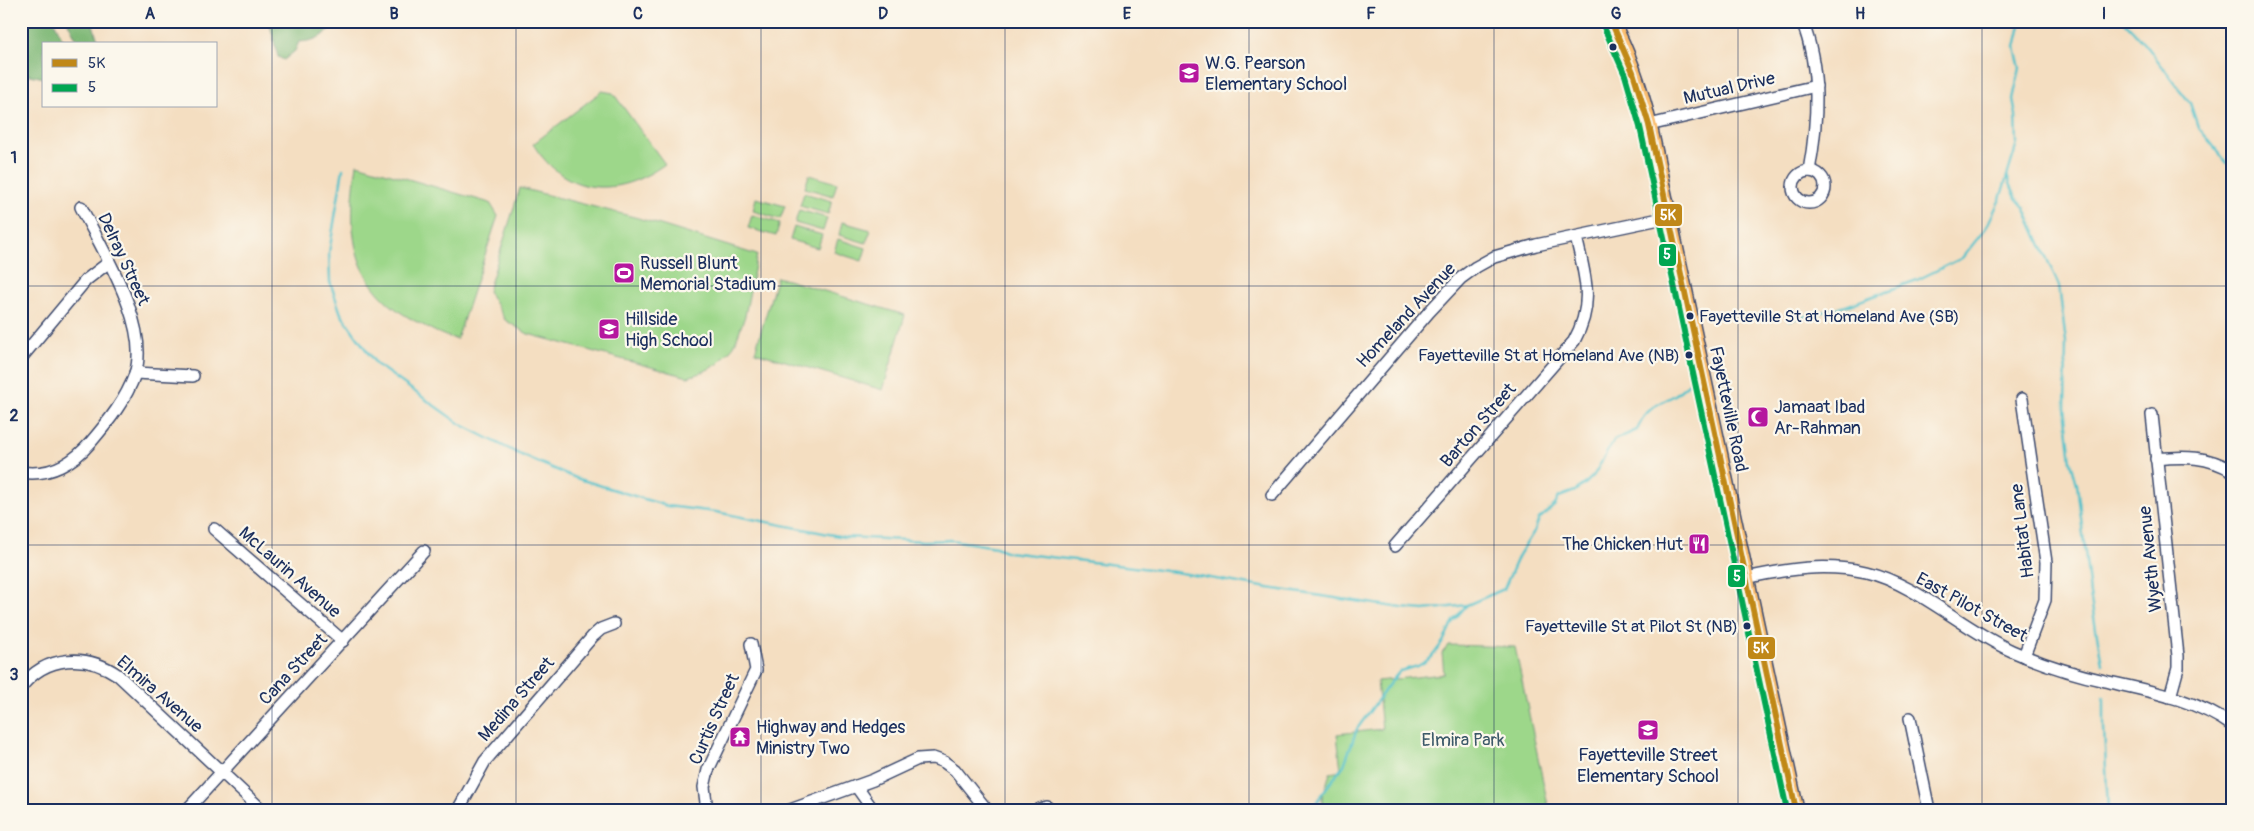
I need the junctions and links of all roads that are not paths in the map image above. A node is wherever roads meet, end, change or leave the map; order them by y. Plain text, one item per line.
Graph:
1 (1611, 21) edge
2 (1802, 21) edge
3 (1816, 86) junction
4 (1650, 125) junction
5 (1809, 170) dead end
6 (81, 207) dead end
7 (1669, 217) junction
8 (1576, 237) junction
9 (108, 263) junction
10 (21, 358) edge
11 (135, 373) junction
12 (193, 376) dead end
13 (2022, 399) dead end
14 (2152, 416) dead end
15 (2156, 459) junction
16 (21, 472) edge
17 (2233, 472) edge
18 (1272, 495) dead end
19 (214, 529) dead end
20 (1395, 546) dead end
21 (424, 551) dead end
22 (1746, 578) junction
23 (614, 624) dead end
24 (343, 641) junction
25 (751, 644) dead end
26 (2024, 656) junction
27 (21, 687) edge
28 (2170, 697) junction
29 (1910, 718) dead end
30 (2233, 726) edge
31 (222, 772) junction
32 (856, 786) junction
33 (187, 810) edge
34 (262, 810) edge
35 (458, 810) edge
36 (706, 810) edge
37 (790, 810) edge
38 (873, 810) edge
39 (987, 810) edge
40 (1796, 810) edge
41 (1929, 810) edge

1 - 4 main road, Fayetteville Road
2 - 3 street
3 - 4 street, Mutual Drive
3 - 5 street
4 - 7 main road, Fayetteville Road
6 - 9 street, Delray Street
7 - 8 street, Homeland Avenue
7 - 22 main road, Fayetteville Road
8 - 18 street, Homeland Avenue
8 - 20 street, Barton Street
9 - 10 street
9 - 11 street, Delray Street
11 - 12 street
11 - 16 street, Delray Street
13 - 26 street, Habitat Lane
14 - 15 street, Wyeth Avenue
15 - 17 street
15 - 28 street, Wyeth Avenue
19 - 24 street, McLaurin Avenue
21 - 24 street, Cana Street
22 - 26 street, East Pilot Street
22 - 40 main road, Fayetteville Road
23 - 35 street, Medina Street
24 - 31 street, Cana Street
25 - 36 street, Curtis Street
26 - 28 street, East Pilot Street
27 - 31 street, Elmira Avenue
28 - 30 street, East Pilot Street
29 - 41 street
31 - 33 street, Cana Street
31 - 34 street, Elmira Avenue
32 - 37 street
32 - 38 street
32 - 39 street

